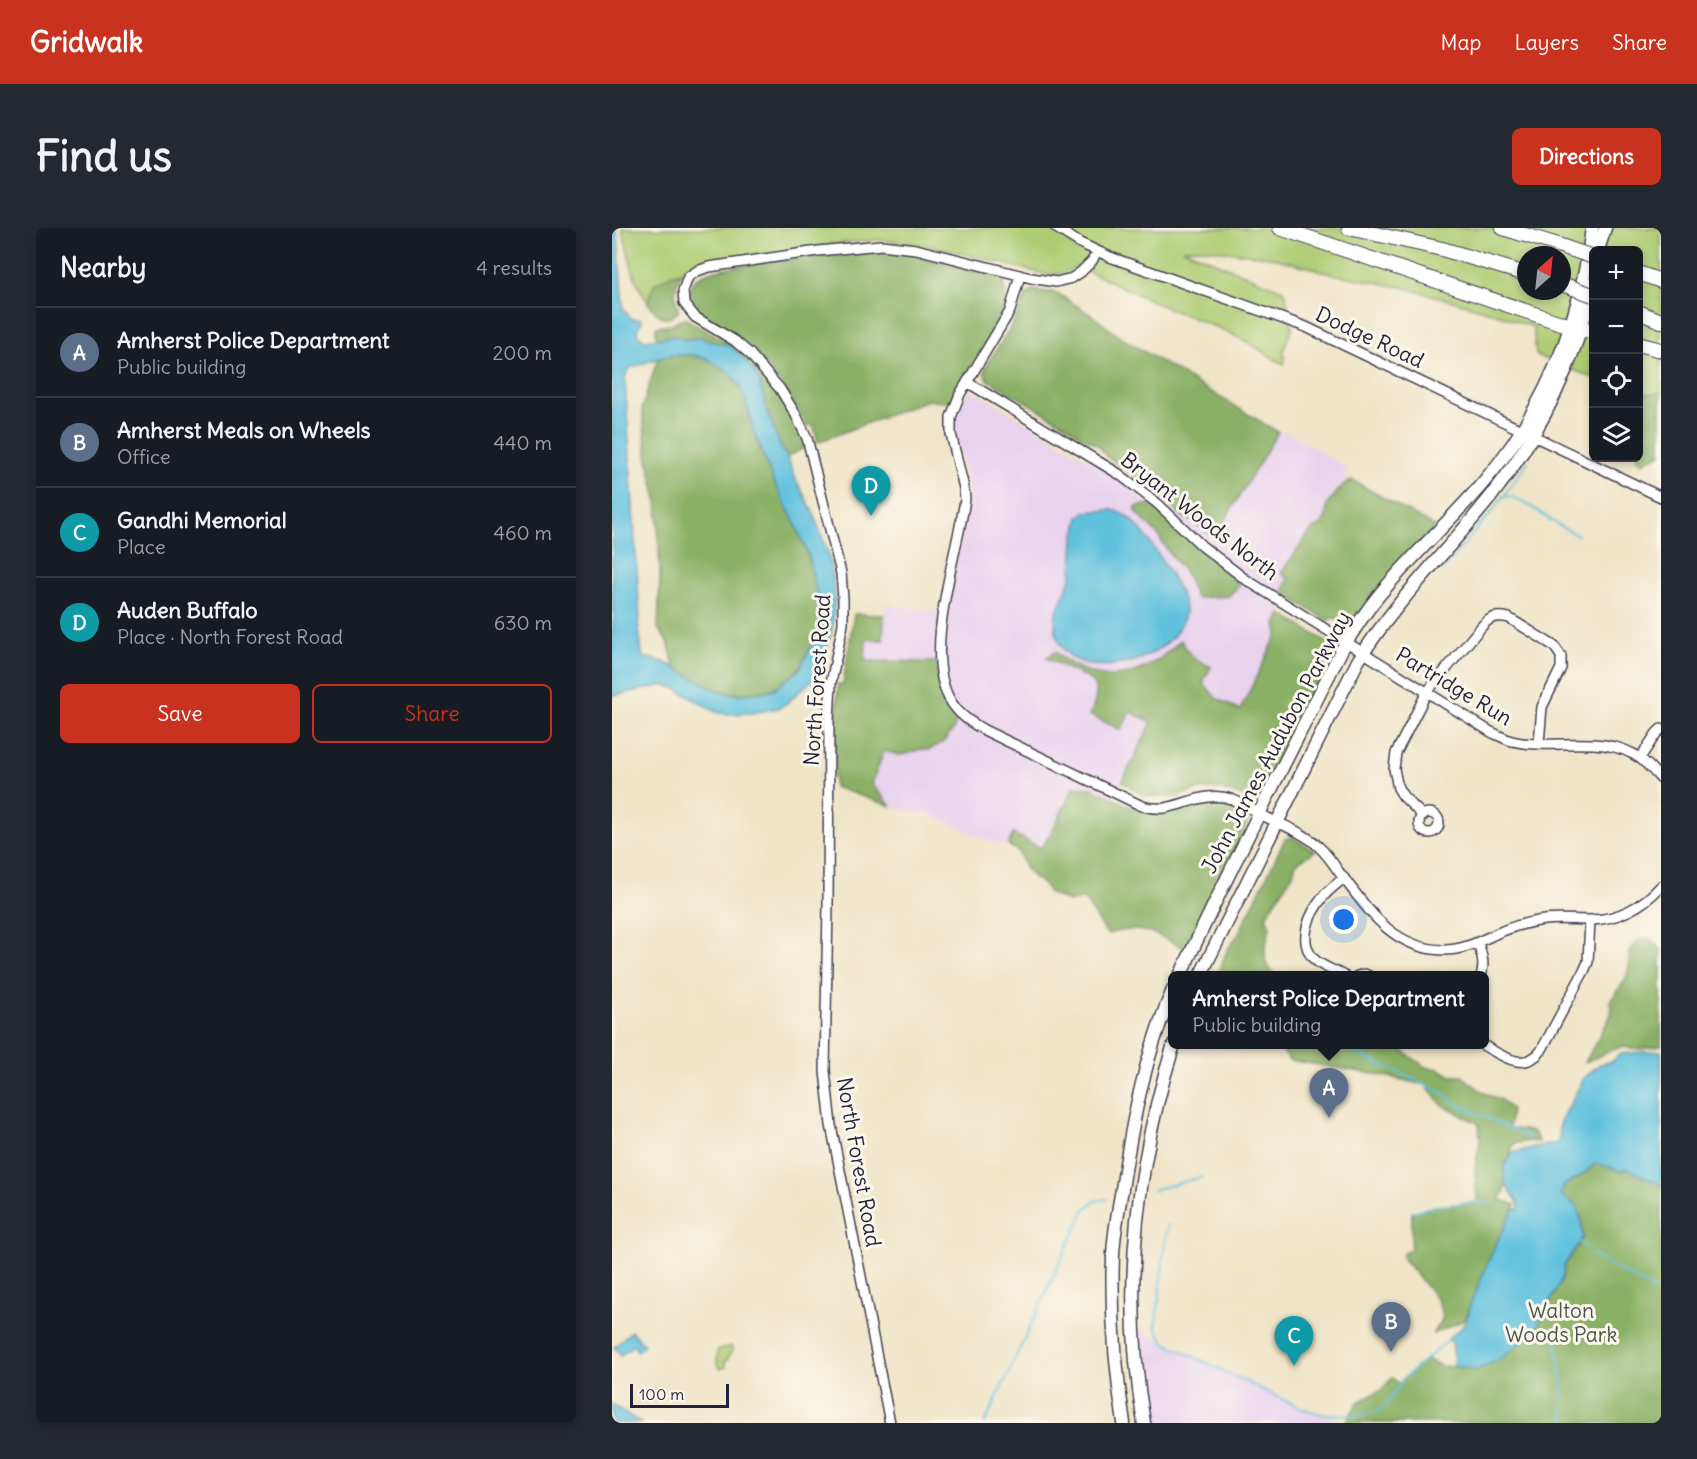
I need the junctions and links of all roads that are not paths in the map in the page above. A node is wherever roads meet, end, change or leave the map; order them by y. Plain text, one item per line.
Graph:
1 (1056, 228) edge
2 (1280, 228) edge
3 (1349, 228) edge
4 (1503, 228) edge
5 (1592, 228) edge
6 (1605, 228) edge
7 (1599, 246) edge
8 (1097, 251) junction
9 (1589, 256) edge
10 (1517, 271) edge
11 (1020, 275) junction
12 (1643, 275) edge
13 (1661, 281) edge
14 (1571, 287) edge
15 (1589, 294) edge
16 (1589, 300) edge
17 (1643, 314) edge
18 (1661, 321) edge
19 (1582, 329) edge
20 (1643, 345) edge
21 (1661, 350) edge
22 (968, 382) junction
23 (1528, 432) junction
24 (1661, 497) edge
25 (1347, 642) junction
26 (1364, 652) junction
27 (1427, 692) junction
28 (1661, 729) edge
29 (1539, 743) junction
30 (1640, 758) junction
31 (1661, 779) edge
32 (1259, 813) junction
33 (1423, 816) dead end
34 (1276, 822) junction
35 (1344, 878) junction
36 (1661, 886) edge
37 (1590, 920) junction
38 (1478, 943) junction
39 (1182, 971) edge
40 (1202, 971) edge
41 (1336, 971) edge
42 (1482, 971) edge
43 (1168, 1005) edge
44 (1489, 1048) edge
45 (1173, 1049) edge
46 (890, 1423) edge
47 (1124, 1423) edge
48 (1144, 1423) edge

1 - 8 street, Dodge Road
2 - 19 highway
3 - 10 highway
4 - 9 highway, bridge
5 - 19 main road, John James Audubon Parkway
6 - 7 main road
8 - 11 street, North Forest Road
8 - 23 street, Dodge Road
11 - 22 street
11 - 46 street, North Forest Road
12 - 13 highway
14 - 15 highway, bridge
16 - 19 main road, John James Audubon Parkway
17 - 18 highway
19 - 23 main road, John James Audubon Parkway
20 - 21 highway
22 - 25 street, Bryant Woods North
22 - 32 street
23 - 24 street, Dodge Road
23 - 25 main road, John James Audubon Parkway
23 - 26 main road, John James Audubon Parkway
25 - 26 street, Bryant Woods North
25 - 32 main road, John James Audubon Parkway
26 - 27 street, Partridge Run
26 - 34 main road, John James Audubon Parkway
27 - 29 street, Partridge Run
27 - 29 street
27 - 33 street
28 - 30 street
29 - 30 street, Partridge Run
30 - 31 street, Partridge Run
32 - 34 street
32 - 39 main road, John James Audubon Parkway
34 - 35 street
34 - 40 main road, John James Audubon Parkway
35 - 38 street
35 - 41 street
36 - 37 street
37 - 38 street
37 - 44 street
38 - 42 street
43 - 47 main road
45 - 48 main road

